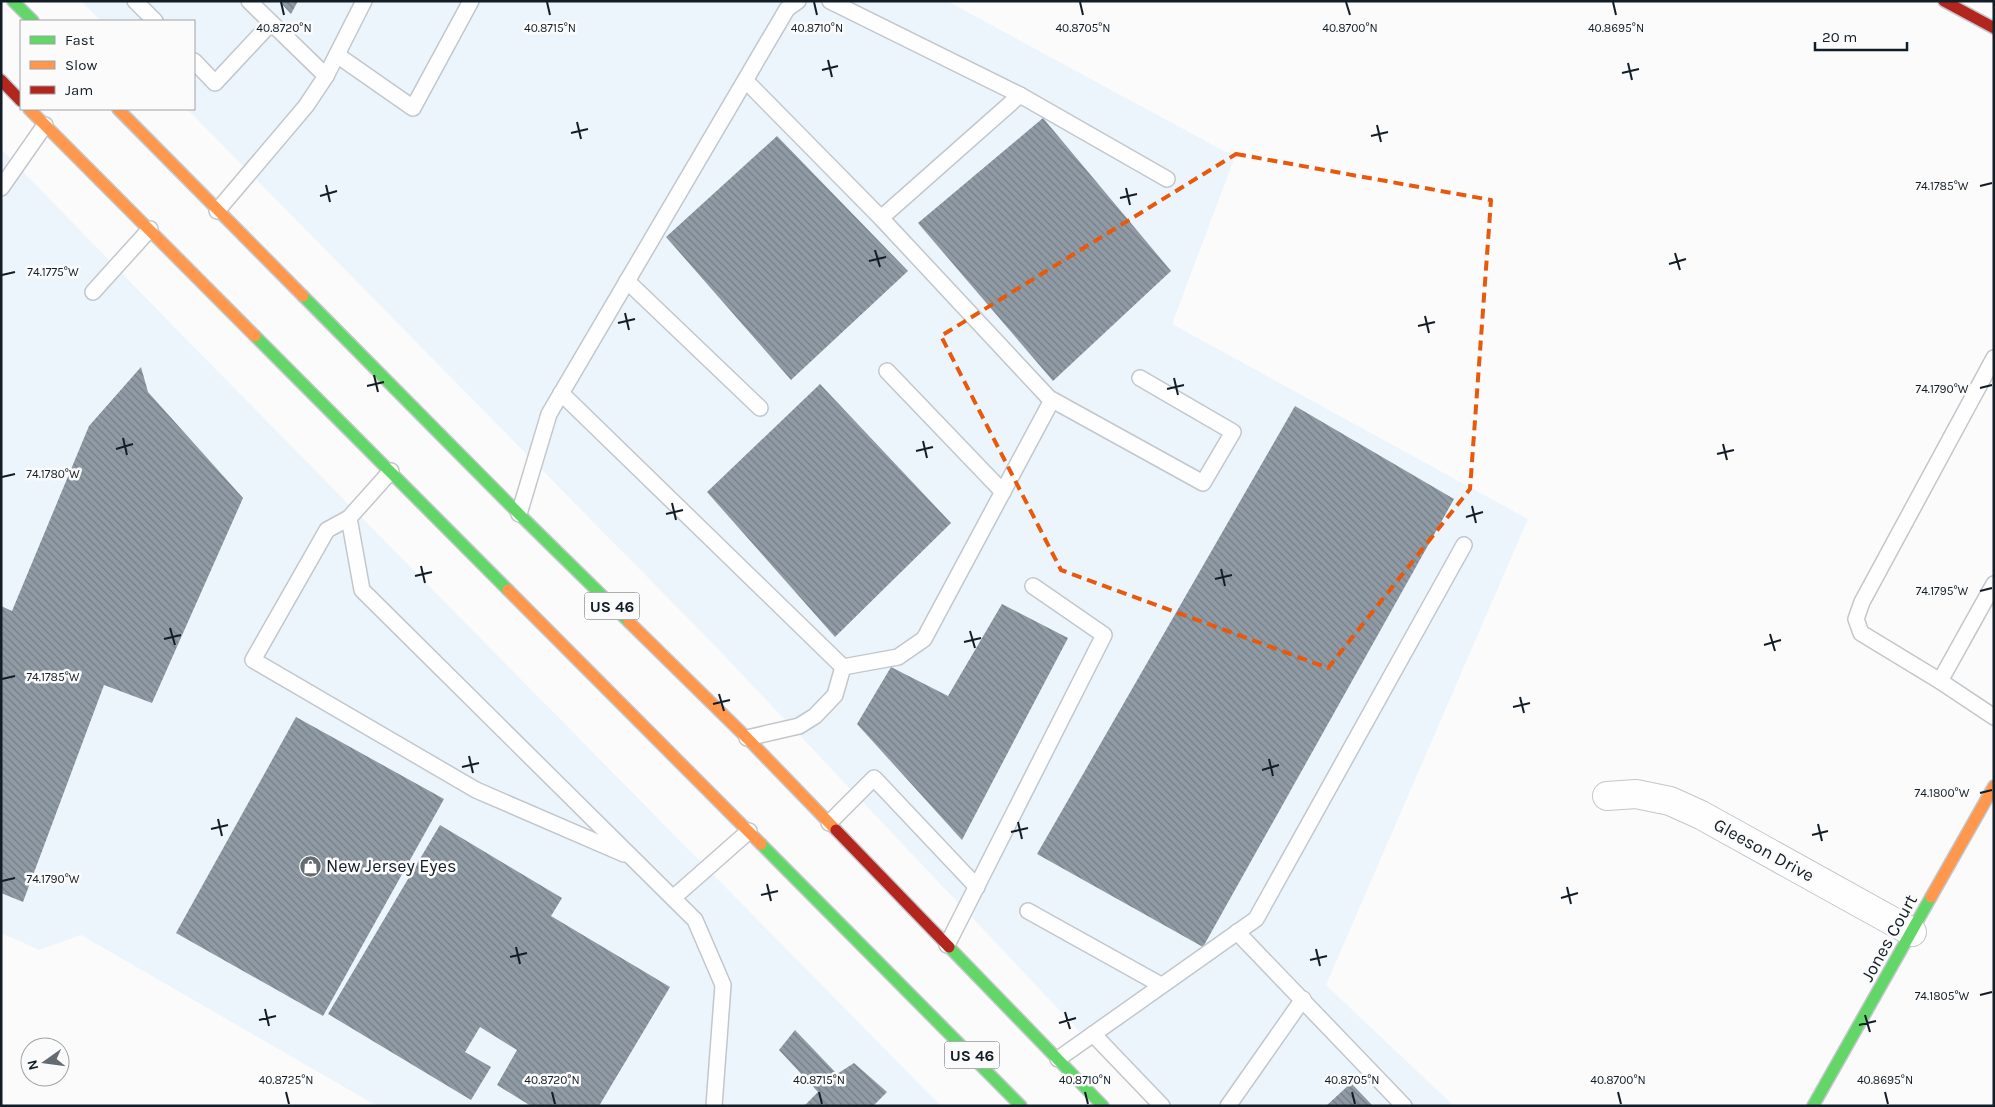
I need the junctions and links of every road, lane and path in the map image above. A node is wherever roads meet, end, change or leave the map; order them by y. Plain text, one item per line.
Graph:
1 (13, 1) edge
2 (135, 1) edge
3 (249, 1) edge
4 (364, 1) edge
5 (471, 1) edge
6 (798, 1) edge
7 (830, 1) edge
8 (1944, 1) edge
9 (32, 20) edge
10 (154, 20) edge
11 (272, 23) junction
12 (1994, 28) edge
13 (337, 55) junction
14 (195, 62) edge
15 (326, 76) junction
16 (1, 80) edge
17 (746, 80) junction
18 (1020, 94) junction
19 (20, 100) edge
20 (30, 110) edge
21 (119, 110) edge
22 (45, 125) junction
23 (1167, 179) dead end
24 (1, 188) edge
25 (217, 211) junction
26 (881, 218) junction
27 (150, 229) junction
28 (627, 281) junction
29 (94, 292) dead end
30 (1994, 358) edge
31 (887, 371) dead end
32 (1140, 378) dead end
33 (562, 393) junction
34 (1052, 400) junction
35 (760, 408) dead end
36 (391, 471) junction
37 (1003, 492) junction
38 (519, 514) junction
39 (349, 518) junction
40 (1464, 545) dead end
41 (1994, 584) edge
42 (1033, 586) dead end
43 (843, 667) junction
44 (1940, 681) junction
45 (1994, 717) edge
46 (747, 738) junction
47 (1994, 786) edge
48 (1607, 796) dead end
49 (829, 823) junction
50 (749, 831) junction
51 (632, 858) junction
52 (977, 887) junction
53 (673, 898) junction
54 (1028, 911) dead end
55 (1237, 932) junction
56 (1912, 932) junction
57 (947, 945) junction
58 (1162, 985) junction
59 (1303, 999) junction
60 (1093, 1034) junction
61 (1058, 1058) junction
62 (714, 1106) edge
63 (1021, 1106) edge
64 (1103, 1106) edge
65 (1162, 1106) edge
66 (1228, 1106) edge
67 (1404, 1106) edge
68 (1813, 1106) edge

1 - 9 main road
2 - 10 lane
3 - 11 lane
4 - 13 lane
5 - 13 lane
6 - 17 lane
7 - 18 lane
8 - 12 main road
11 - 14 lane
11 - 15 lane
13 - 15 lane
15 - 25 lane
16 - 19 main road
17 - 26 lane
17 - 28 lane
18 - 23 lane
18 - 26 lane
20 - 22 main road, US 46
21 - 25 main road, US 46
22 - 24 lane
22 - 27 main road, US 46
25 - 38 main road, US 46
26 - 34 lane
27 - 29 lane
27 - 36 main road, US 46
28 - 33 lane
28 - 35 lane
30 - 44 lane
31 - 37 lane
32 - 34 lane
33 - 38 lane
33 - 43 lane
34 - 37 lane
36 - 39 lane
36 - 50 main road, US 46
37 - 43 lane
38 - 46 main road, US 46
39 - 51 lane
39 - 51 lane
40 - 55 lane
41 - 44 lane
42 - 52 lane
43 - 46 lane
44 - 45 lane
46 - 49 main road, US 46
47 - 56 main road, Jones Court
48 - 56 street, Gleeson Drive
49 - 52 lane
49 - 57 main road, US 46
50 - 53 lane
50 - 63 main road, US 46
51 - 53 lane
52 - 57 lane
53 - 62 lane
54 - 58 lane
55 - 58 lane
55 - 59 lane
56 - 68 main road, Jones Court
57 - 61 main road, US 46
58 - 60 lane
59 - 66 lane
59 - 67 lane
60 - 61 lane
60 - 65 lane
61 - 64 main road, US 46

